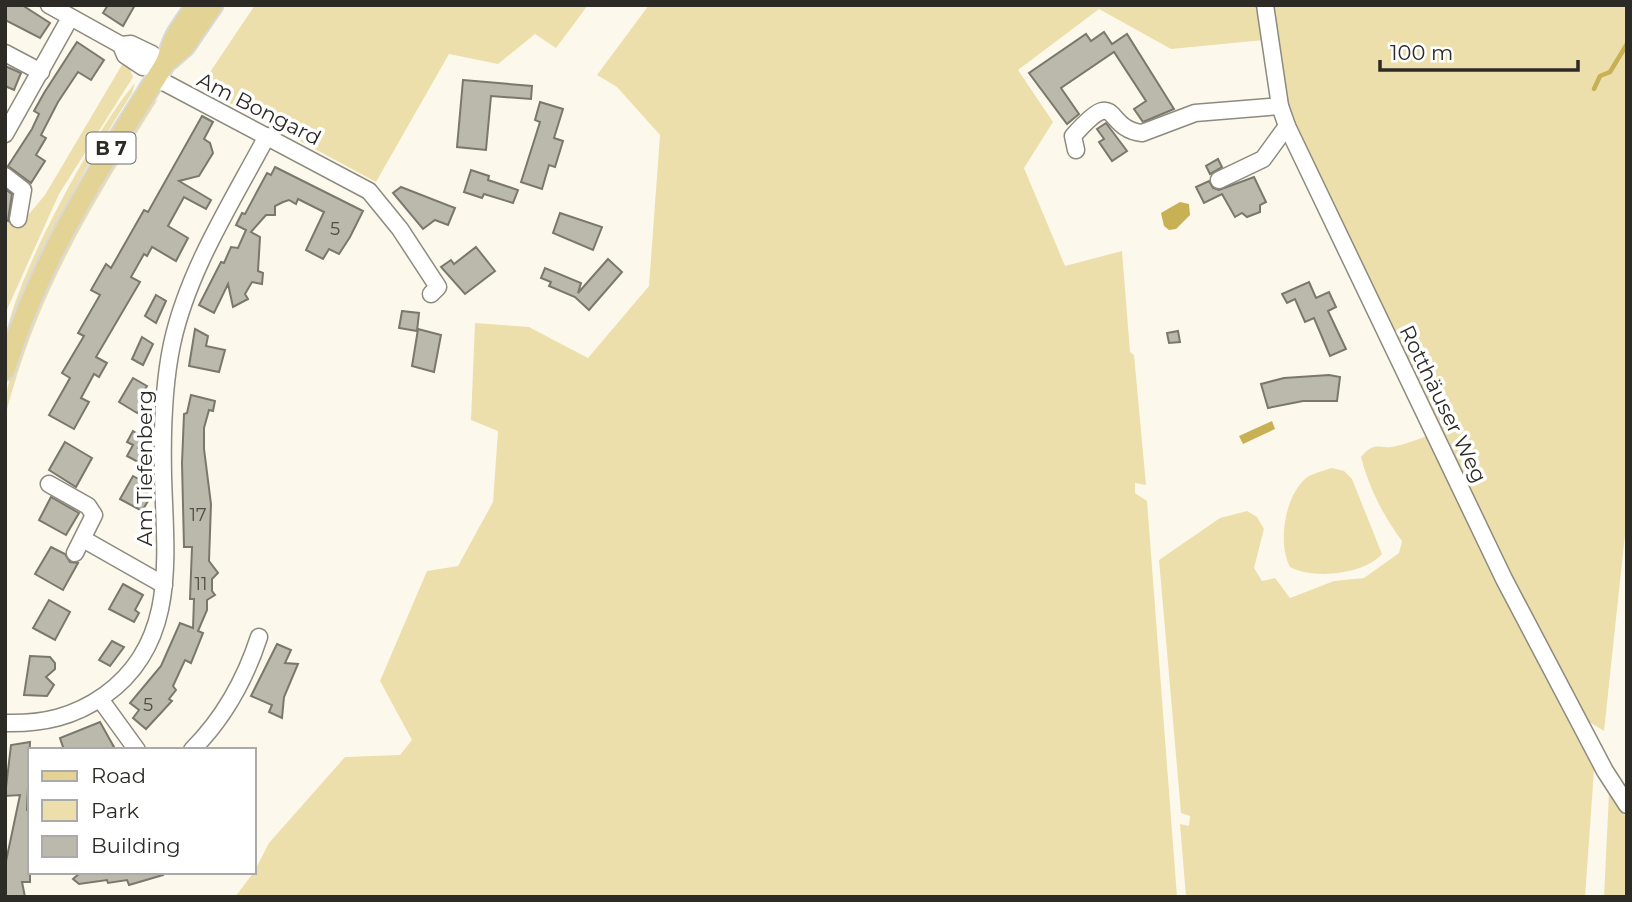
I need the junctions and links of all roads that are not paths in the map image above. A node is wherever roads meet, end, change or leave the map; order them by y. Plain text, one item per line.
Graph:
1 (49, 5) edge
2 (83, 5) edge
3 (196, 5) edge
4 (213, 5) edge
5 (1265, 5) edge
6 (72, 19) junction
7 (5, 53) edge
8 (160, 68) junction
9 (41, 72) junction
10 (1280, 106) junction
11 (1287, 126) junction
12 (5, 134) edge
13 (267, 136) junction
14 (1076, 150) dead end
15 (5, 176) edge
16 (1219, 180) dead end
17 (18, 219) dead end
18 (431, 294) dead end
19 (5, 370) edge
20 (49, 484) dead end
21 (125, 551) dead end
22 (165, 580) junction
23 (259, 637) dead end
24 (100, 699) junction
25 (5, 723) edge
26 (136, 748) edge
27 (194, 748) edge
28 (1627, 805) edge

1 - 6 street
2 - 6 street
3 - 8 main road, B 7
4 - 8 main road, B 7
5 - 10 street, Rotthäuser Weg
6 - 8 street, Am Bongard
6 - 9 street
7 - 9 street
8 - 13 street, Am Bongard
8 - 19 main road, B 7
9 - 12 street
10 - 11 street, Rotthäuser Weg
10 - 14 street
11 - 16 street
11 - 28 street, Rotthäuser Weg
13 - 18 street, Am Bongard
13 - 22 street, Am Tiefenberg
15 - 17 street
20 - 22 street
21 - 22 street
22 - 24 street, Am Tiefenberg
23 - 27 street
24 - 25 street, Am Tiefenberg
24 - 26 street

